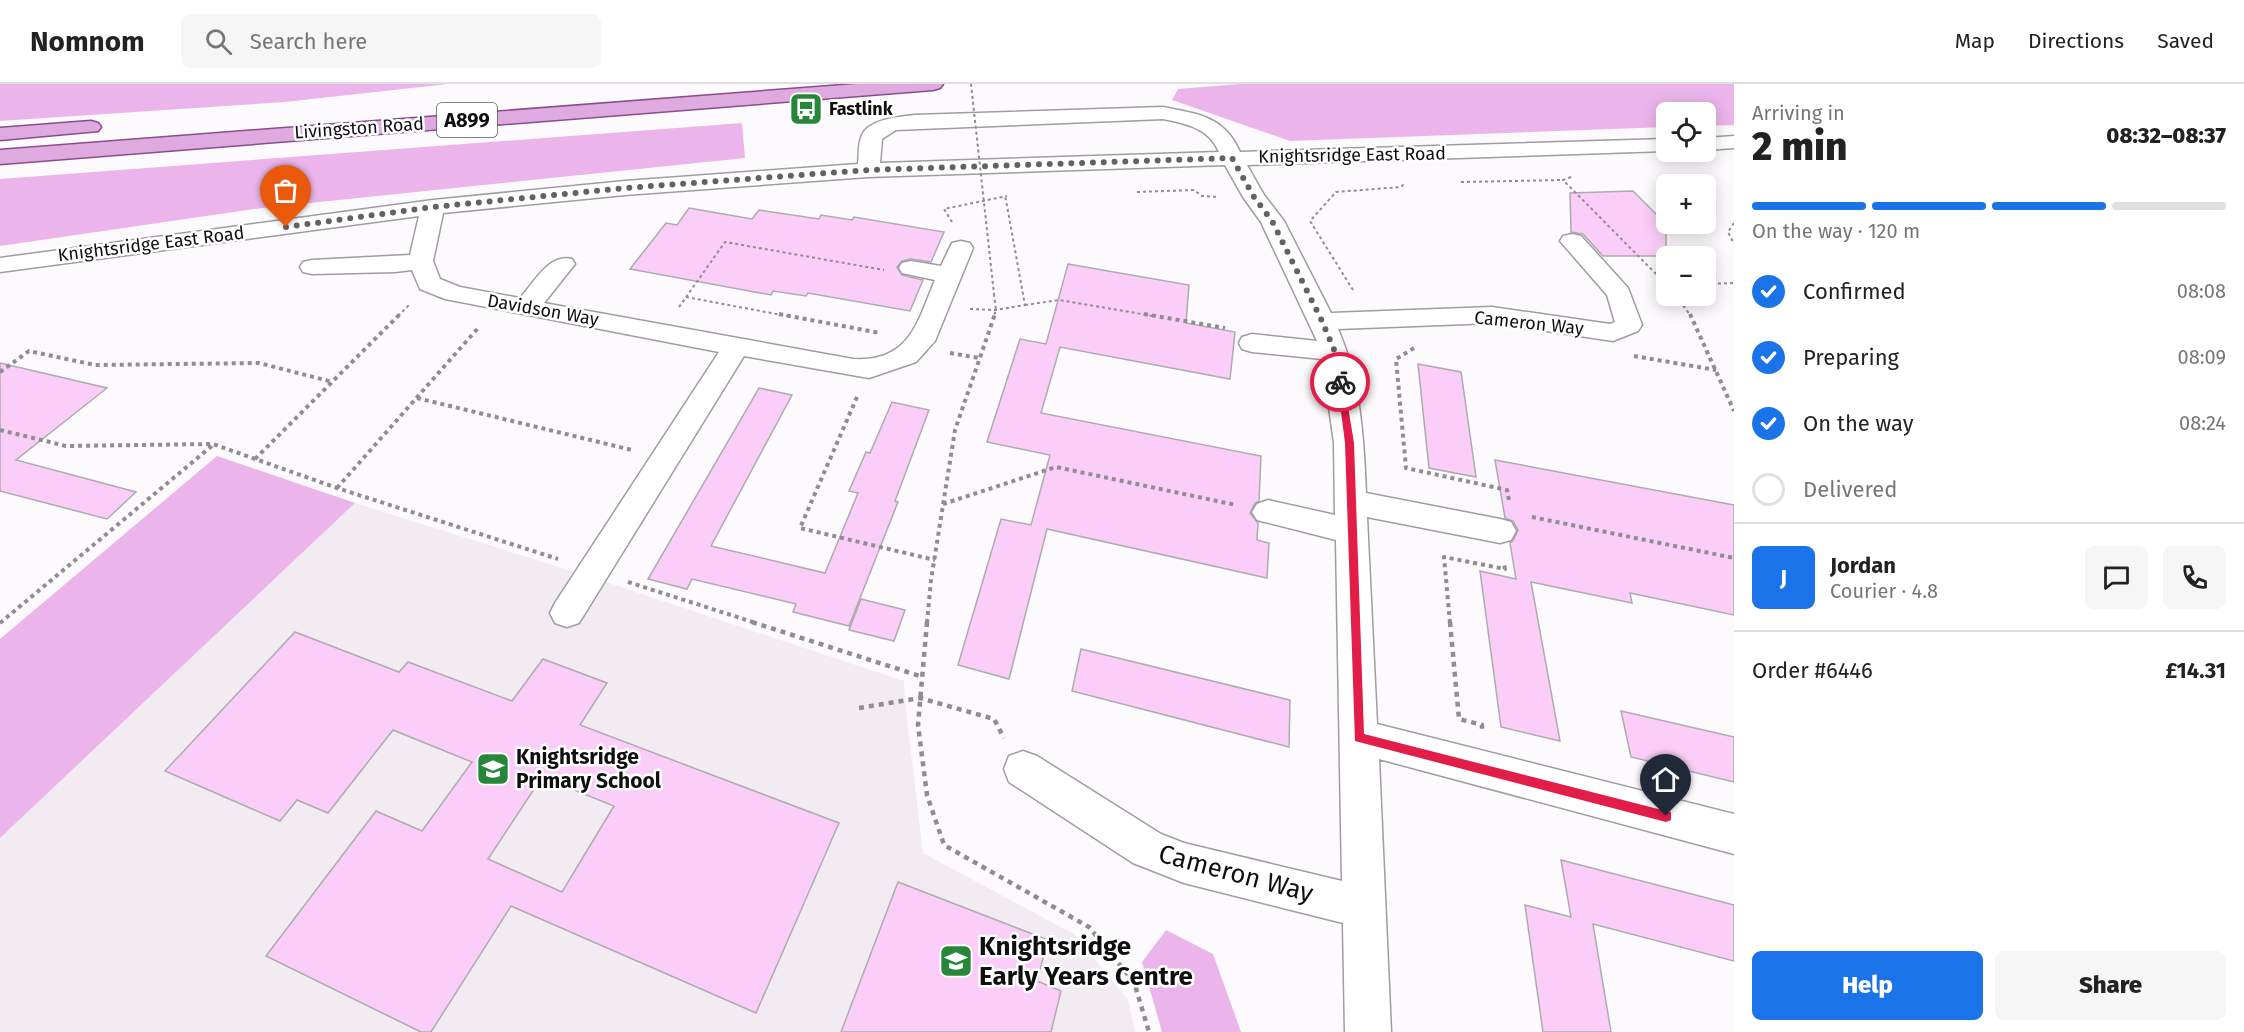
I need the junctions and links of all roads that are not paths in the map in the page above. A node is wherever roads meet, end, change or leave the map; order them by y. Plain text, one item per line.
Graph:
1 (933, 84) edge
2 (105, 126) dead end
3 (0, 134) edge
4 (1734, 142) edge
5 (1716, 143) edge
6 (1656, 145) edge
7 (0, 157) edge
8 (1232, 158) junction
9 (868, 170) junction
10 (433, 207) junction
11 (1572, 241) dead end
12 (961, 248) road end
13 (563, 264) dead end
14 (0, 265) edge
15 (312, 267) dead end
16 (911, 268) road end
17 (425, 273) junction
18 (950, 275) junction
19 (527, 307) junction
20 (1322, 321) junction
21 (1252, 343) road end
22 (736, 347) junction
23 (1335, 352) junction
24 (1268, 512) road end
25 (1352, 517) junction
26 (1505, 522) road end
27 (567, 614) dead end
28 (1359, 737) junction
29 (1023, 769) road end
30 (1734, 834) edge
31 (1364, 907) junction
32 (1368, 1032) edge

1 - 7 main road, Livingston Road / A899
2 - 3 main road
4 - 5 street
6 - 8 street, Knightsridge East Road
8 - 9 street, Knightsridge East Road
8 - 9 street
8 - 20 street
9 - 10 street, Knightsridge East Road
10 - 14 street, Knightsridge East Road
10 - 17 street
11 - 20 street, Cameron Way
12 - 18 street
13 - 19 street
15 - 17 street
16 - 18 street
17 - 19 street, Davidson Way
18 - 22 street, Davidson Way
19 - 22 street, Davidson Way
20 - 23 street
21 - 23 street
22 - 27 street
23 - 25 street
24 - 25 street
25 - 26 street
25 - 28 street
28 - 30 street
28 - 31 street
29 - 31 street, Cameron Way
31 - 32 street

